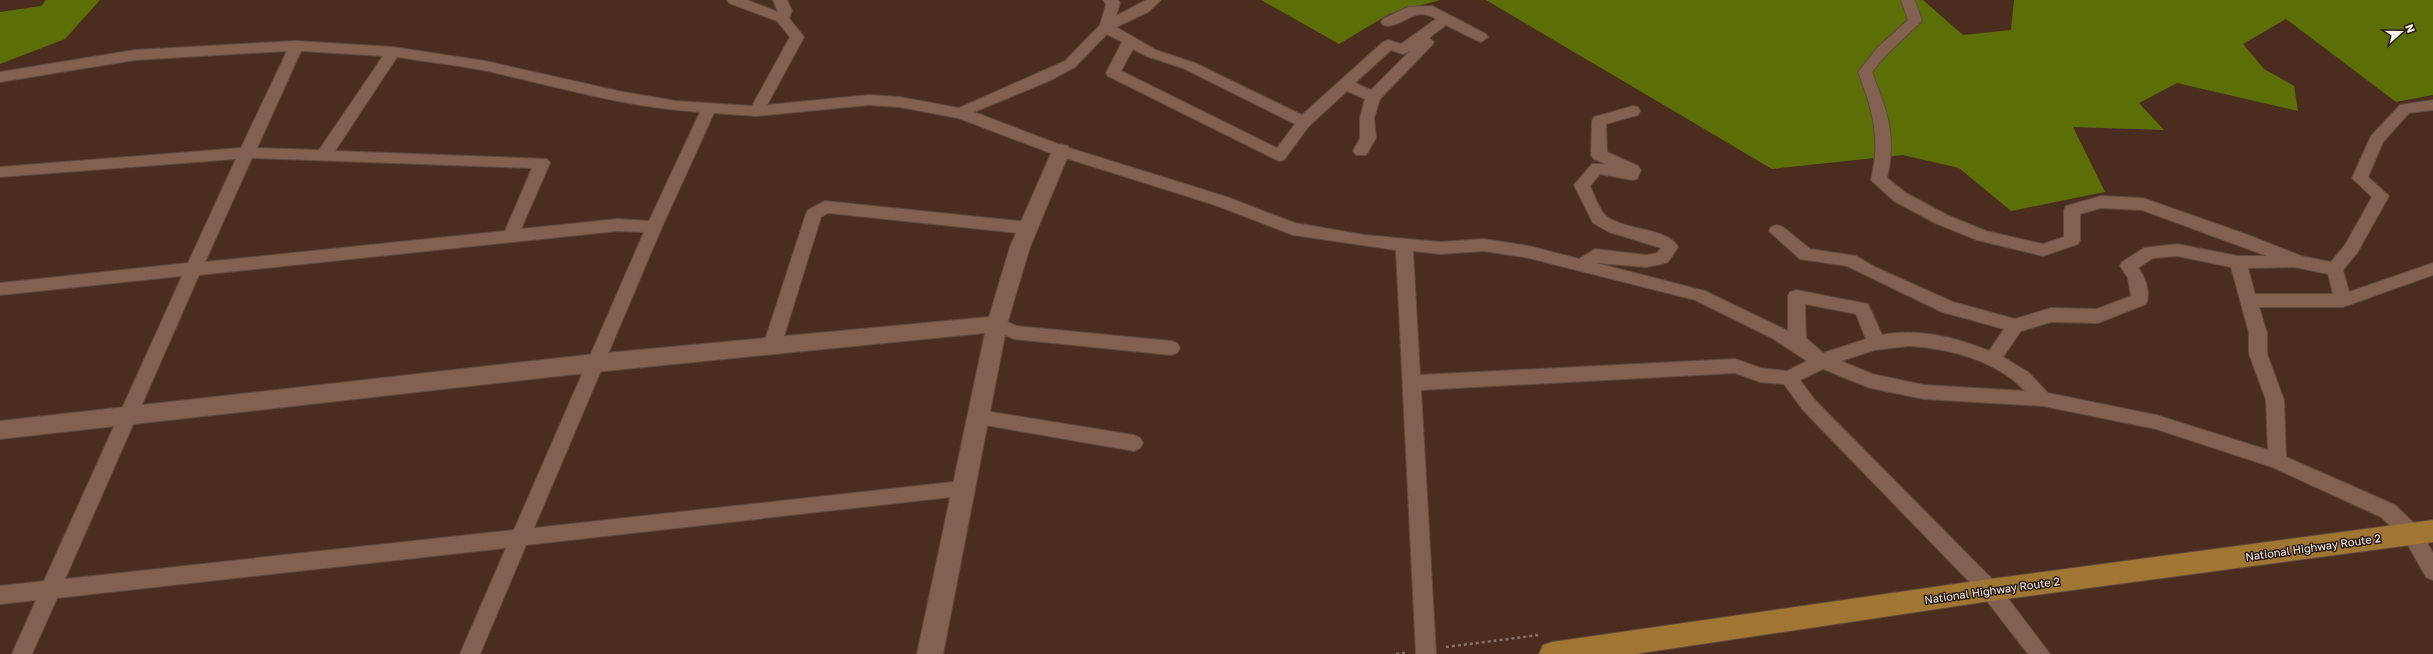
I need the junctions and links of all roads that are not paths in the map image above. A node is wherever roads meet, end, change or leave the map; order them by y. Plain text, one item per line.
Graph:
1 (734, 0) edge
2 (780, 0) edge
3 (1110, 0) edge
4 (1154, 0) edge
5 (1908, 0) edge
6 (782, 18) junction
7 (1449, 21) junction
8 (1388, 22) dead end
9 (1106, 27) junction
10 (1481, 37) dead end
11 (1130, 41) junction
12 (296, 46) junction
13 (393, 52) junction
14 (0, 77) edge
15 (1344, 84) junction
16 (1373, 97) junction
17 (2433, 105) edge
18 (709, 109) junction
19 (756, 111) junction
20 (1634, 111) dead end
21 (961, 113) junction
22 (1304, 122) junction
23 (1361, 151) dead end
24 (247, 152) junction
25 (1061, 152) junction
26 (324, 156) junction
27 (0, 172) edge
28 (654, 227) junction
29 (1028, 228) junction
30 (1777, 231) dead end
31 (510, 237) junction
32 (1404, 244) junction
33 (2238, 262) junction
34 (2298, 262) junction
35 (1584, 264) junction
36 (2335, 269) junction
37 (194, 270) junction
38 (2433, 270) edge
39 (0, 289) edge
40 (2248, 300) junction
41 (2343, 301) junction
42 (997, 324) junction
43 (2015, 326) junction
44 (1876, 344) junction
45 (772, 346) junction
46 (1171, 348) dead end
47 (1993, 359) junction
48 (1820, 360) junction
49 (595, 363) junction
50 (1789, 378) junction
51 (1411, 383) junction
52 (2043, 399) junction
53 (126, 416) junction
54 (979, 417) junction
55 (0, 430) edge
56 (1134, 442) dead end
57 (2277, 461) junction
58 (962, 489) junction
59 (2422, 532) edge
60 (522, 538) junction
61 (2433, 571) edge
62 (52, 588) junction
63 (1990, 590) junction
64 (0, 595) edge
65 (22, 654) edge
66 (470, 654) edge
67 (930, 654) edge
68 (1426, 654) edge
69 (1552, 654) edge
70 (2040, 654) edge

1 - 6 street
2 - 6 street
3 - 9 street
4 - 9 street
5 - 34 street
6 - 19 street
7 - 8 street
7 - 10 street
7 - 15 street
7 - 16 street
9 - 11 street
9 - 21 street
11 - 22 street
11 - 22 street
12 - 13 street
12 - 14 street
12 - 24 street
13 - 18 street
13 - 26 street
15 - 16 street
15 - 22 street
16 - 23 street
17 - 36 street
18 - 19 street
18 - 28 street
19 - 21 street
20 - 35 street
21 - 25 street
24 - 26 street
24 - 27 street
24 - 37 street
25 - 29 street
25 - 32 street
26 - 31 street
28 - 31 street
28 - 49 street
29 - 42 street
29 - 45 street
30 - 43 street
31 - 37 street
32 - 35 street
32 - 51 street
33 - 34 street
33 - 40 street
33 - 43 street
34 - 36 street
35 - 48 street
36 - 41 street
37 - 39 street
37 - 53 street
38 - 41 street
40 - 41 street
40 - 57 street
42 - 45 street
42 - 46 street
42 - 54 street
43 - 47 street
44 - 47 street
44 - 48 street
44 - 48 street
45 - 49 street
47 - 52 street
48 - 50 street
48 - 52 street
49 - 53 street
49 - 60 street
50 - 51 street
50 - 63 street
51 - 68 street
52 - 57 street
53 - 55 street
53 - 62 street
54 - 56 street
54 - 58 street
57 - 59 street
58 - 60 street
58 - 67 street
59 - 61 street
59 - 63 highway, National Highway Route 2
60 - 62 street
60 - 66 street
62 - 64 street
62 - 65 street
63 - 69 highway, National Highway Route 2
63 - 70 street

